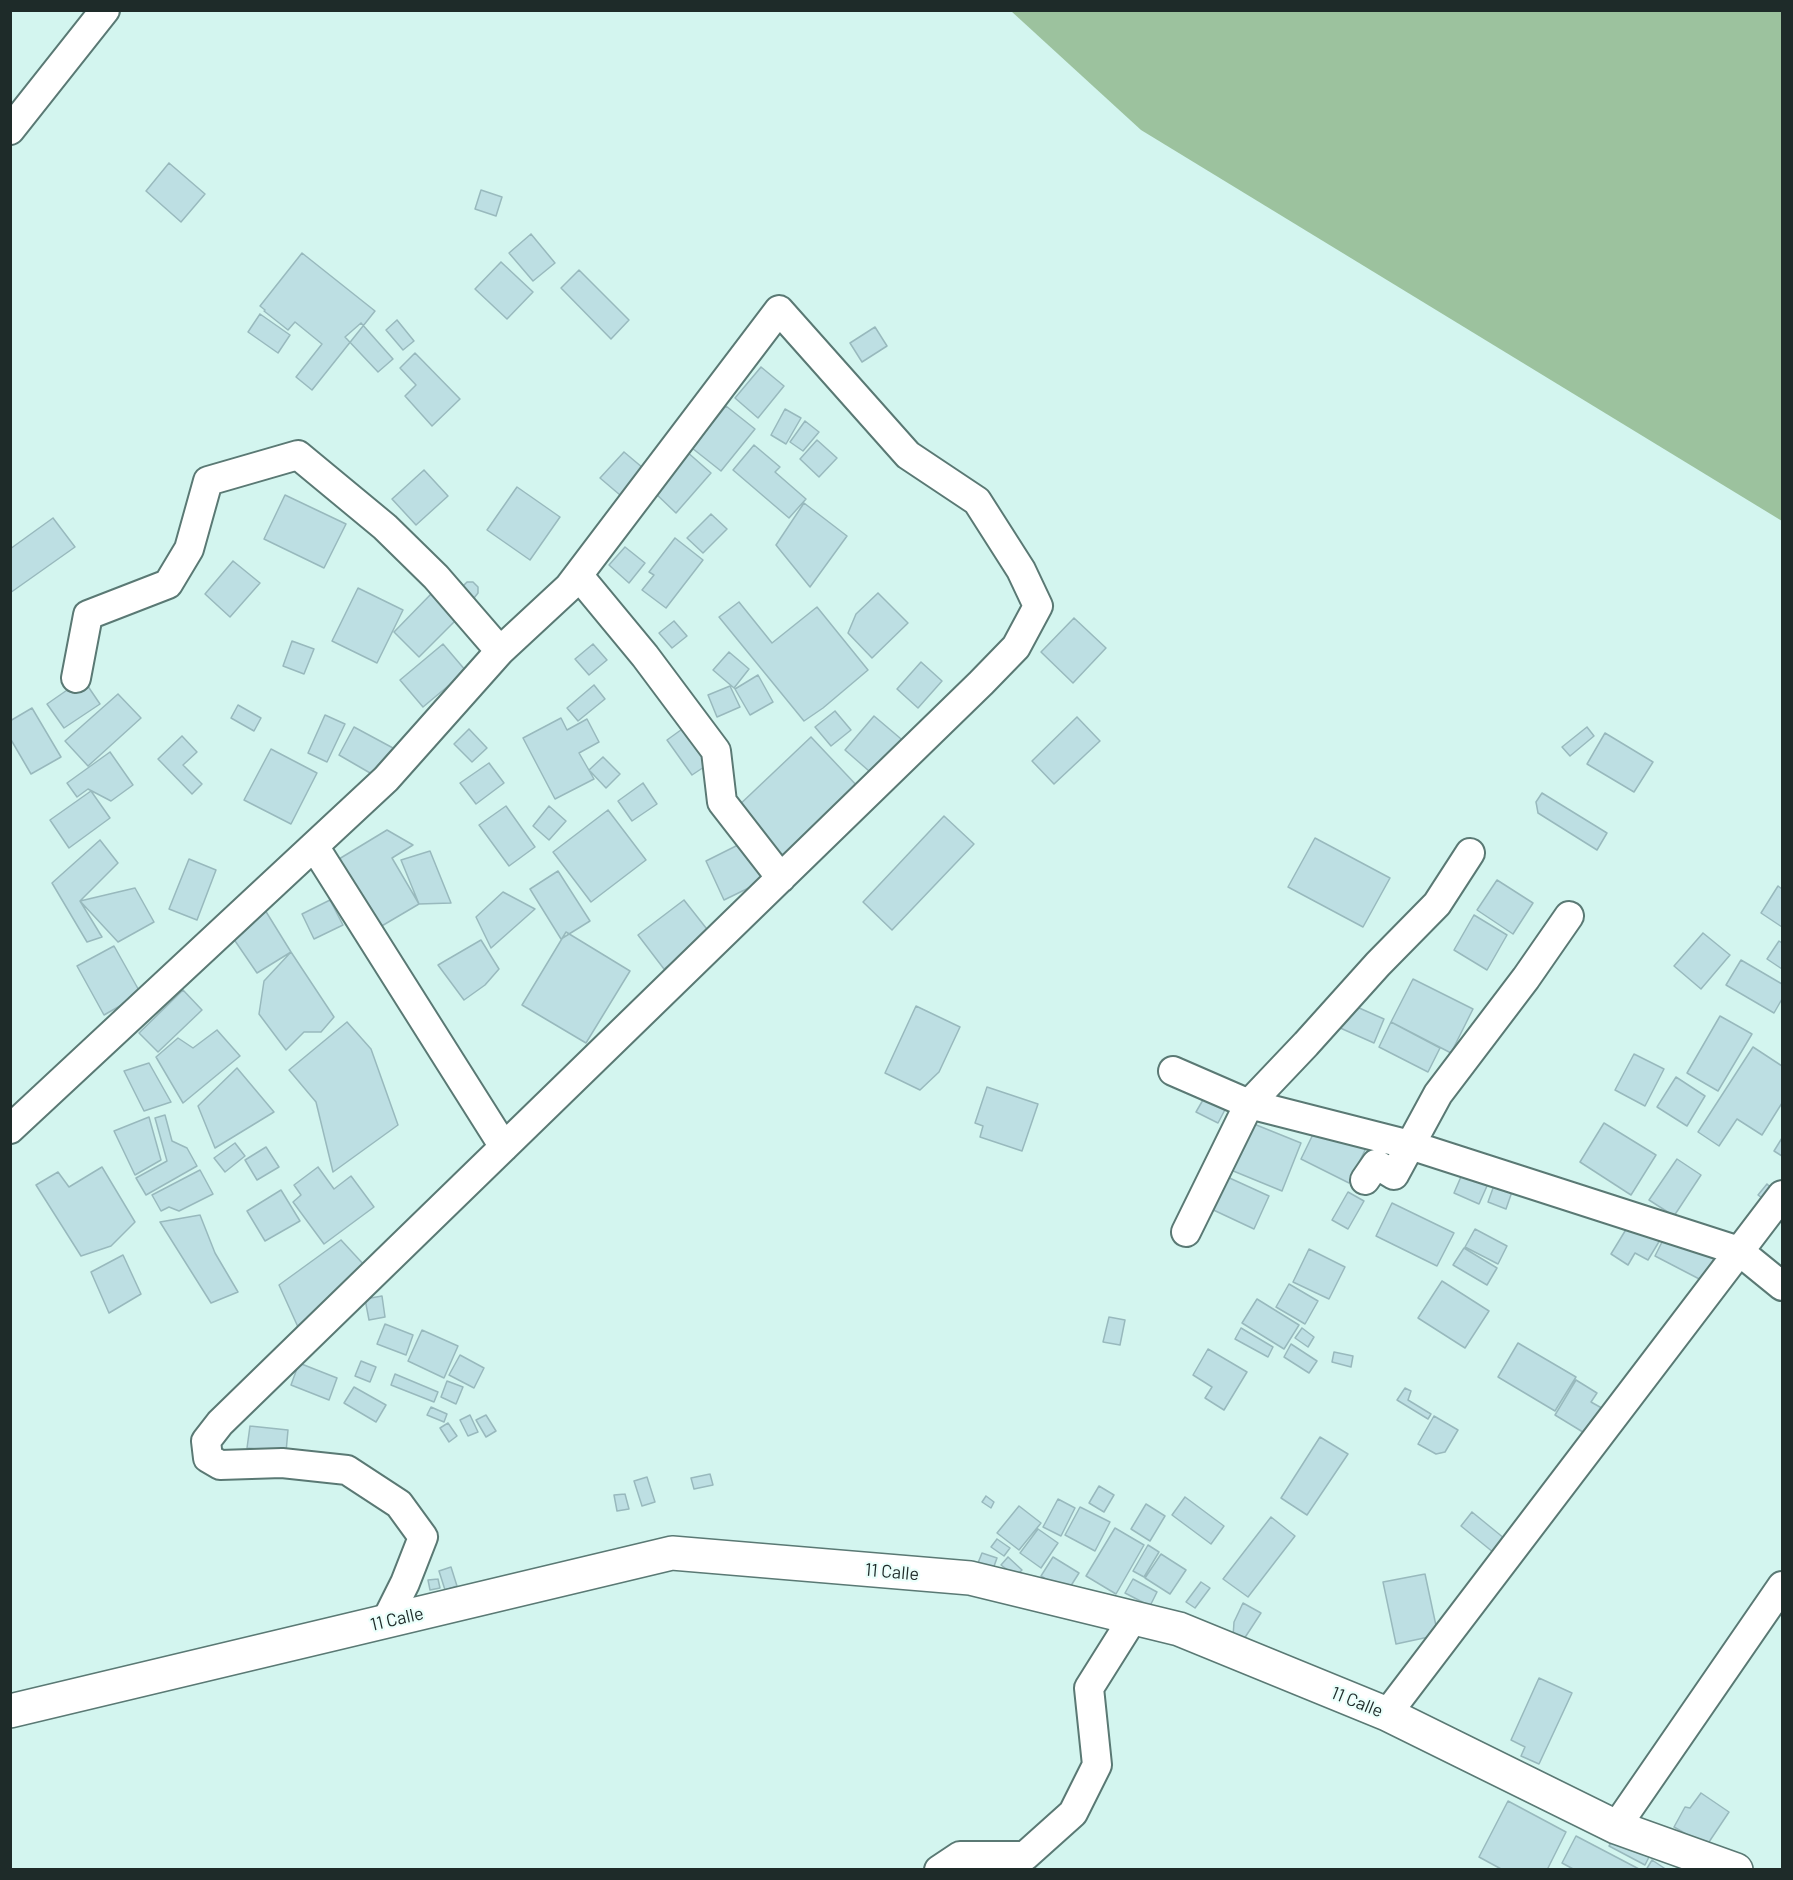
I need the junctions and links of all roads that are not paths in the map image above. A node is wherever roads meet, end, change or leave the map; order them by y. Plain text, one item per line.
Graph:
1 (105, 10) edge
2 (10, 130) edge
3 (578, 575) junction
4 (500, 651) junction
5 (76, 678) dead end
6 (314, 846) junction
7 (1470, 853) dead end
8 (781, 878) junction
9 (1569, 916) dead end
10 (1173, 1071) dead end
11 (1249, 1104) junction
12 (10, 1129) edge
13 (1410, 1145) junction
14 (504, 1147) junction
15 (1365, 1180) dead end
16 (1782, 1195) edge
17 (1186, 1232) dead end
18 (1739, 1251) junction
19 (1782, 1286) edge
20 (1782, 1586) edge
21 (1133, 1618) junction
22 (386, 1621) junction
23 (10, 1711) edge
24 (1387, 1714) junction
25 (1616, 1827) junction
26 (939, 1869) edge
27 (1736, 1869) edge

1 - 2 street
3 - 4 street
3 - 8 street
3 - 8 street
4 - 5 street
4 - 6 street
6 - 12 street
6 - 14 street
7 - 11 street
8 - 14 street
9 - 13 street
10 - 11 street
11 - 13 street
11 - 17 street
13 - 15 street
13 - 18 street
14 - 22 street
16 - 18 street
18 - 19 street
18 - 24 street
20 - 25 street
21 - 22 street, 11 Calle
21 - 24 street, 11 Calle
21 - 26 street
22 - 23 street, 11 Calle
24 - 25 street, 11 Calle
25 - 27 street, 11 Calle

